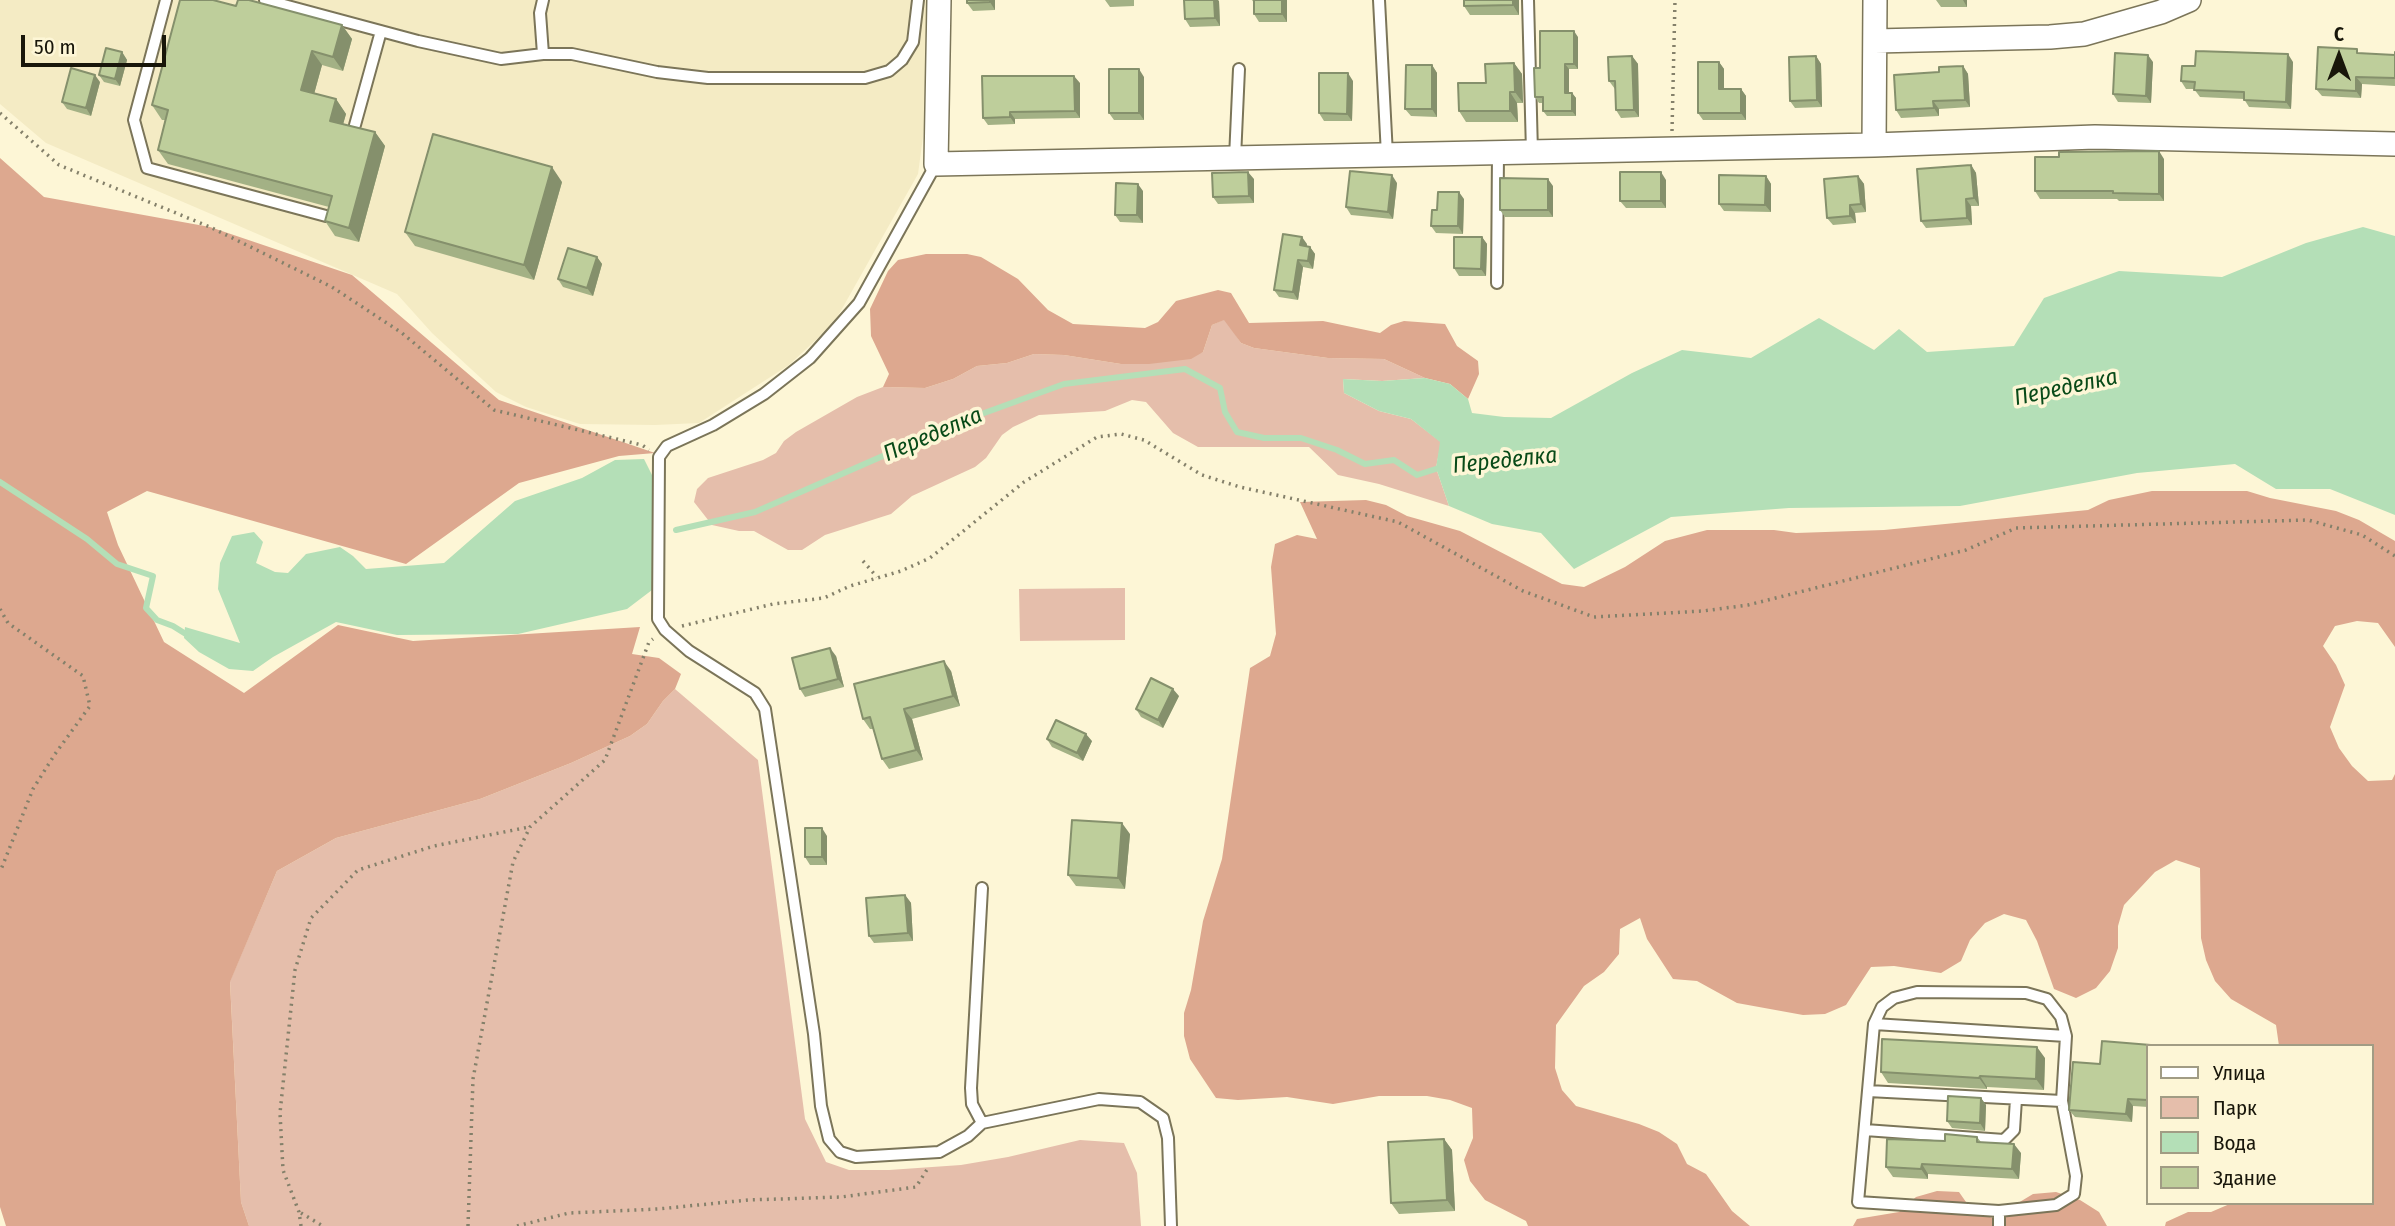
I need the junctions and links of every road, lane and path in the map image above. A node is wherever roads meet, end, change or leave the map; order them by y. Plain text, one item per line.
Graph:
1 (166, 0) edge
2 (265, 0) edge
3 (543, 0) edge
4 (918, 0) edge
5 (939, 0) edge
6 (1379, 0) edge
7 (1528, 0) edge
8 (1675, 0) edge
9 (1875, 0) edge
10 (2189, 0) edge
11 (381, 31) junction
12 (1875, 41) junction
13 (543, 54) junction
14 (1239, 69) dead end
15 (0, 113) edge
16 (355, 125) edge
17 (2395, 144) edge
18 (1874, 145) junction
19 (1671, 149) junction
20 (1532, 152) junction
21 (1498, 153) junction
22 (1387, 155) junction
23 (1235, 158) junction
24 (936, 164) junction
25 (326, 216) edge
26 (1497, 283) dead end
27 (659, 457) junction
28 (2395, 556) edge
29 (863, 561) dead end
30 (877, 577) junction
31 (0, 609) edge
32 (665, 630) junction
33 (530, 827) junction
34 (0, 872) edge
35 (982, 888) dead end
36 (1874, 1024) junction
37 (2066, 1036) junction
38 (1868, 1091) junction
39 (2016, 1099) junction
40 (2062, 1101) junction
41 (982, 1123) junction
42 (1865, 1130) junction
43 (939, 1152) junction
44 (1999, 1211) junction
45 (299, 1212) junction
46 (301, 1226) edge
47 (323, 1226) edge
48 (468, 1226) edge
49 (517, 1226) edge
50 (1171, 1226) edge
51 (1999, 1226) edge

1 - 25 lane
2 - 11 lane
3 - 13 lane
4 - 13 lane
5 - 24 street
6 - 22 lane
7 - 20 lane
8 - 19 path
9 - 12 street
10 - 12 street
11 - 13 lane
11 - 16 lane
12 - 18 street
14 - 23 lane
15 - 27 path
17 - 18 street
18 - 19 street
19 - 20 street
20 - 21 street
21 - 22 street
21 - 26 lane
22 - 23 street
23 - 24 street
24 - 27 lane
27 - 32 lane
28 - 30 path
29 - 30 path
30 - 32 path
31 - 34 path
32 - 33 path
32 - 43 lane
33 - 45 path
33 - 48 path
35 - 41 lane
36 - 37 lane
36 - 37 lane
36 - 38 lane
37 - 40 lane
38 - 39 lane
38 - 42 lane
39 - 40 lane
39 - 42 lane
40 - 44 lane
41 - 43 lane
41 - 50 lane
42 - 44 lane
43 - 49 path
44 - 51 lane
45 - 46 path
45 - 47 path

